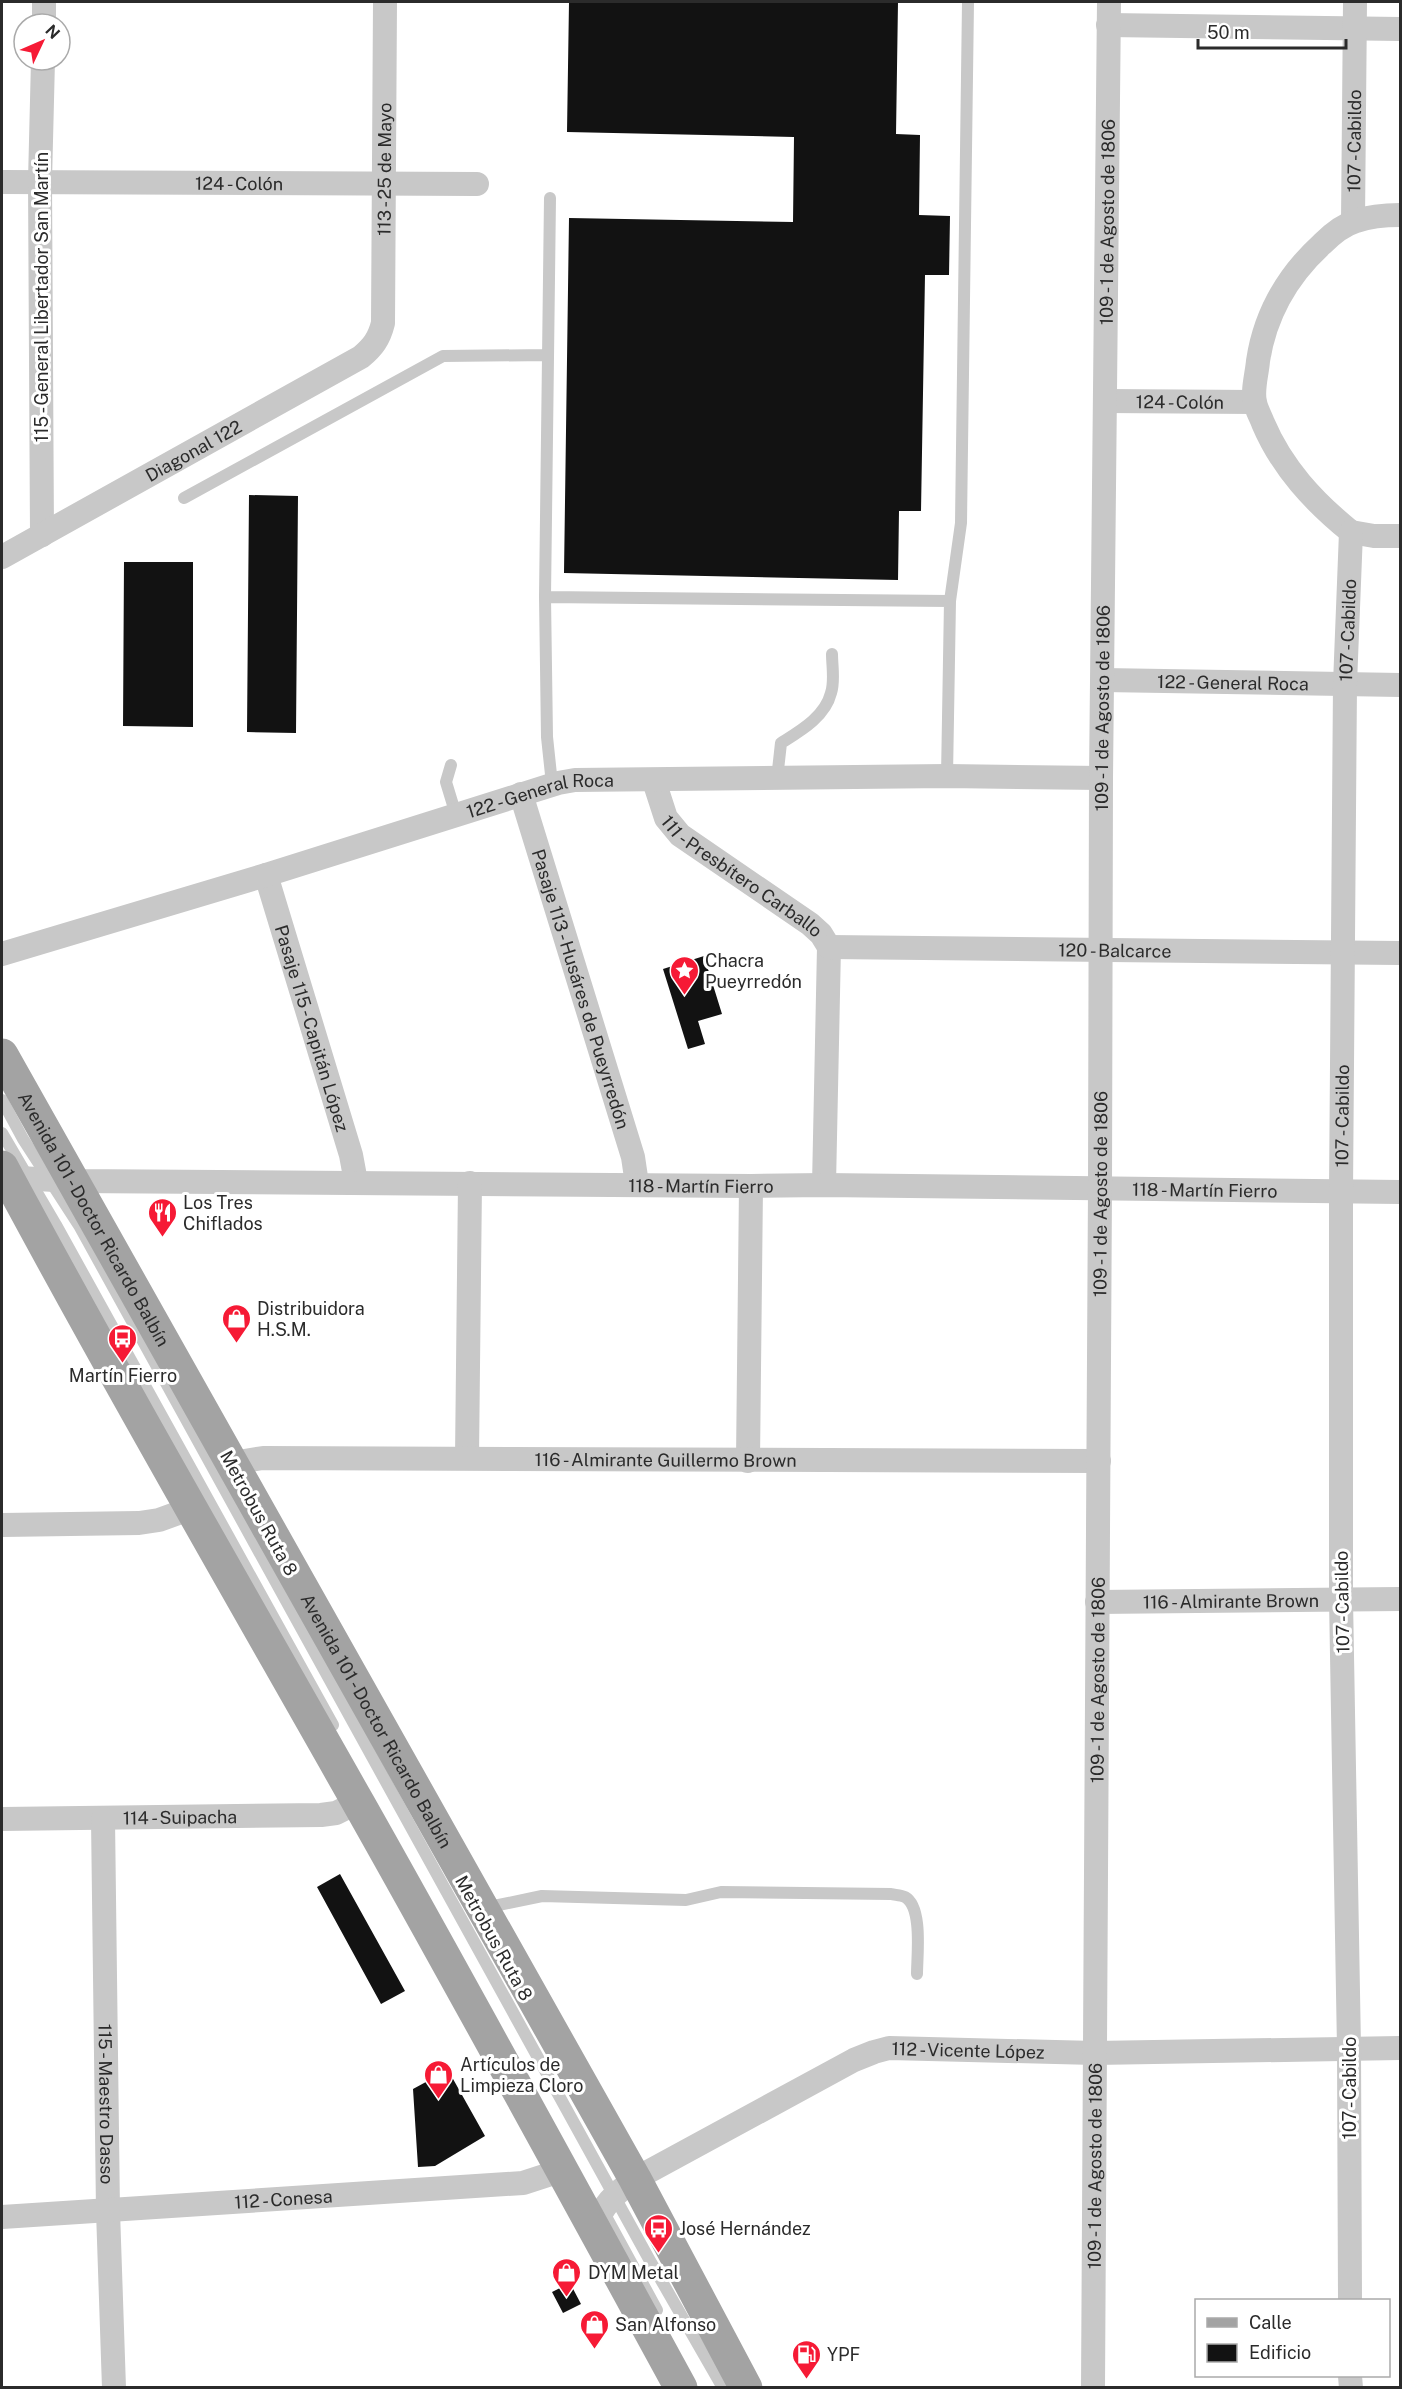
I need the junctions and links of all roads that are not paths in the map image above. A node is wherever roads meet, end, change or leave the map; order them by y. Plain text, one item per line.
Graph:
1 (385, 2) edge
2 (968, 2) edge
3 (1355, 2) edge
4 (1109, 13) edge
5 (1354, 28) junction
6 (1401, 29) edge
7 (43, 72) edge
8 (40, 181) junction
9 (2, 182) edge
10 (477, 184) dead end
11 (383, 185) junction
12 (550, 198) dead end
13 (1401, 215) edge
14 (1353, 221) junction
15 (379, 337) joint
16 (548, 355) junction
17 (1106, 401) junction
18 (1254, 402) junction
19 (184, 498) dead end
20 (1351, 532) junction
21 (42, 535) junction
22 (1401, 536) edge
23 (2, 557) edge
24 (545, 597) junction
25 (950, 601) junction
26 (832, 654) dead end
27 (1102, 680) junction
28 (1345, 684) junction
29 (1401, 685) edge
30 (451, 765) dead end
31 (947, 776) junction
32 (1101, 778) junction
33 (777, 779) junction
34 (654, 781) junction
35 (552, 784) junction
36 (521, 794) junction
37 (456, 815) junction
38 (266, 874) junction
39 (829, 947) junction
40 (1102, 949) junction
41 (1343, 952) junction
42 (1401, 952) edge
43 (2, 954) edge
44 (2, 1055) edge
45 (2, 1100) edge
46 (2, 1132) edge
47 (26, 1177) edge
48 (356, 1182) junction
49 (470, 1183) junction
50 (637, 1184) junction
51 (824, 1185) junction
52 (751, 1186) junction
53 (1101, 1188) junction
54 (1341, 1192) junction
55 (1401, 1192) edge
56 (466, 1458) junction
57 (748, 1461) junction
58 (1099, 1461) junction
59 (232, 1463) junction
60 (192, 1508) junction
61 (2, 1525) edge
62 (1341, 1599) junction
63 (1401, 1599) edge
64 (1097, 1602) junction
65 (340, 1737) dead end
66 (358, 1803) junction
67 (2, 1819) edge
68 (103, 1819) junction
69 (483, 1909) junction
70 (917, 1974) dead end
71 (1349, 2048) junction
72 (1401, 2048) edge
73 (1095, 2053) junction
74 (563, 2170) junction
75 (608, 2202) junction
76 (108, 2211) junction
77 (2, 2217) edge
78 (1350, 2299) edge
79 (661, 2318) dead end
80 (114, 2388) edge
81 (681, 2388) edge
82 (723, 2388) edge
83 (746, 2388) edge
84 (1093, 2388) edge

1 - 11 street, 113 - 25 de Mayo
2 - 25 lane
3 - 5 street, 107 - Cabildo
4 - 5 street
4 - 17 street, 109 - 1 de Agosto de 1806
5 - 6 street
5 - 14 street, 107 - Cabildo
7 - 8 street, 115 - General Libertador San Martín
8 - 9 street, 124 - Colón
8 - 11 street, 124 - Colón
8 - 21 street, 115 - General Libertador San Martín
10 - 11 street, 124 - Colón
11 - 15 street, 113 - 25 de Mayo
12 - 16 lane
13 - 14 street
14 - 18 street, 107 - Cabildo
15 - 21 street, Diagonal 122
16 - 19 lane
16 - 24 lane
17 - 18 street, 124 - Colón
17 - 27 street, 109 - 1 de Agosto de 1806
18 - 20 street, 107 - Cabildo
20 - 22 street
20 - 28 street, 107 - Cabildo
21 - 23 street, Diagonal 122
24 - 25 lane
24 - 35 lane
25 - 31 lane
26 - 33 lane
27 - 28 street, 122 - General Roca
27 - 32 street, 109 - 1 de Agosto de 1806
28 - 29 street, 122 - General Roca
28 - 41 street, 107 - Cabildo
30 - 37 lane
31 - 32 street, 122 - General Roca
31 - 33 street, 122 - General Roca
32 - 40 street, 109 - 1 de Agosto de 1806
33 - 34 street, 122 - General Roca
34 - 35 street, 122 - General Roca
34 - 39 street, 111 - Presbítero Carballo
35 - 36 street, 122 - General Roca
36 - 37 street, 122 - General Roca
36 - 50 street, Pasaje 113 - Husáres de Pueyrredón
37 - 38 street, 122 - General Roca
38 - 43 street, 122 - General Roca
38 - 48 street, Pasaje 115 - Capitán López
39 - 40 street, 120 - Balcarce
39 - 51 street, 111 - Presbítero Carballo
40 - 41 street, 120 - Balcarce
40 - 53 street, 109 - 1 de Agosto de 1806
41 - 42 street, 120 - Balcarce
41 - 54 street, 107 - Cabildo
44 - 47 main road, Avenida 101 - Doctor Ricardo Balbín
45 - 47 lane, Metrobus Ruta 8
46 - 47 lane, Metrobus Ruta 8
47 - 48 street, 118 - Martín Fierro
47 - 59 main road, Avenida 101 - Doctor Ricardo Balbín
47 - 60 main road, Avenida 101 - Doctor Ricardo Balbín
47 - 65 lane, Metrobus Ruta 8
47 - 75 lane, Metrobus Ruta 8
48 - 49 street, 118 - Martín Fierro
49 - 50 street, 118 - Martín Fierro
49 - 56 street
50 - 52 street, 118 - Martín Fierro
51 - 52 street, 118 - Martín Fierro
51 - 53 street, 118 - Martín Fierro
52 - 57 street
53 - 54 street, 118 - Martín Fierro
53 - 58 street, 109 - 1 de Agosto de 1806
54 - 55 street, 118 - Martín Fierro
54 - 62 street, 107 - Cabildo
56 - 57 street, 116 - Almirante Guillermo Brown
56 - 59 street, 116 - Almirante Guillermo Brown
57 - 58 street, 116 - Almirante Guillermo Brown
58 - 64 street, 109 - 1 de Agosto de 1806
59 - 69 main road, Avenida 101 - Doctor Ricardo Balbín
60 - 61 street
60 - 66 main road, Avenida 101 - Doctor Ricardo Balbín
62 - 63 street, 116 - Almirante Brown
62 - 64 street, 116 - Almirante Brown
62 - 71 street, 107 - Cabildo
64 - 73 street, 109 - 1 de Agosto de 1806
66 - 68 street, 114 - Suipacha
66 - 74 main road, Avenida 101 - Doctor Ricardo Balbín
67 - 68 street, 114 - Suipacha
68 - 76 street, 115 - Maestro Dasso
69 - 70 lane
69 - 75 main road, Avenida 101 - Doctor Ricardo Balbín
71 - 72 street, 112 - Vicente López
71 - 73 street, 112 - Vicente López
71 - 78 street, 107 - Cabildo
73 - 75 street, 112 - Vicente López
73 - 84 street, 109 - 1 de Agosto de 1806
74 - 75 main road, Avenida 101 - Doctor Ricardo Balbín
74 - 76 street, 112 - Conesa
75 - 79 lane, Metrobus Ruta 8
75 - 81 main road, Avenida 101 - Doctor Ricardo Balbín
75 - 82 lane, Metrobus Ruta 8
75 - 83 main road, Avenida 101 - Doctor Ricardo Balbín
76 - 77 street, 112 - Conesa
76 - 80 street, 115 - Maestro Dasso

